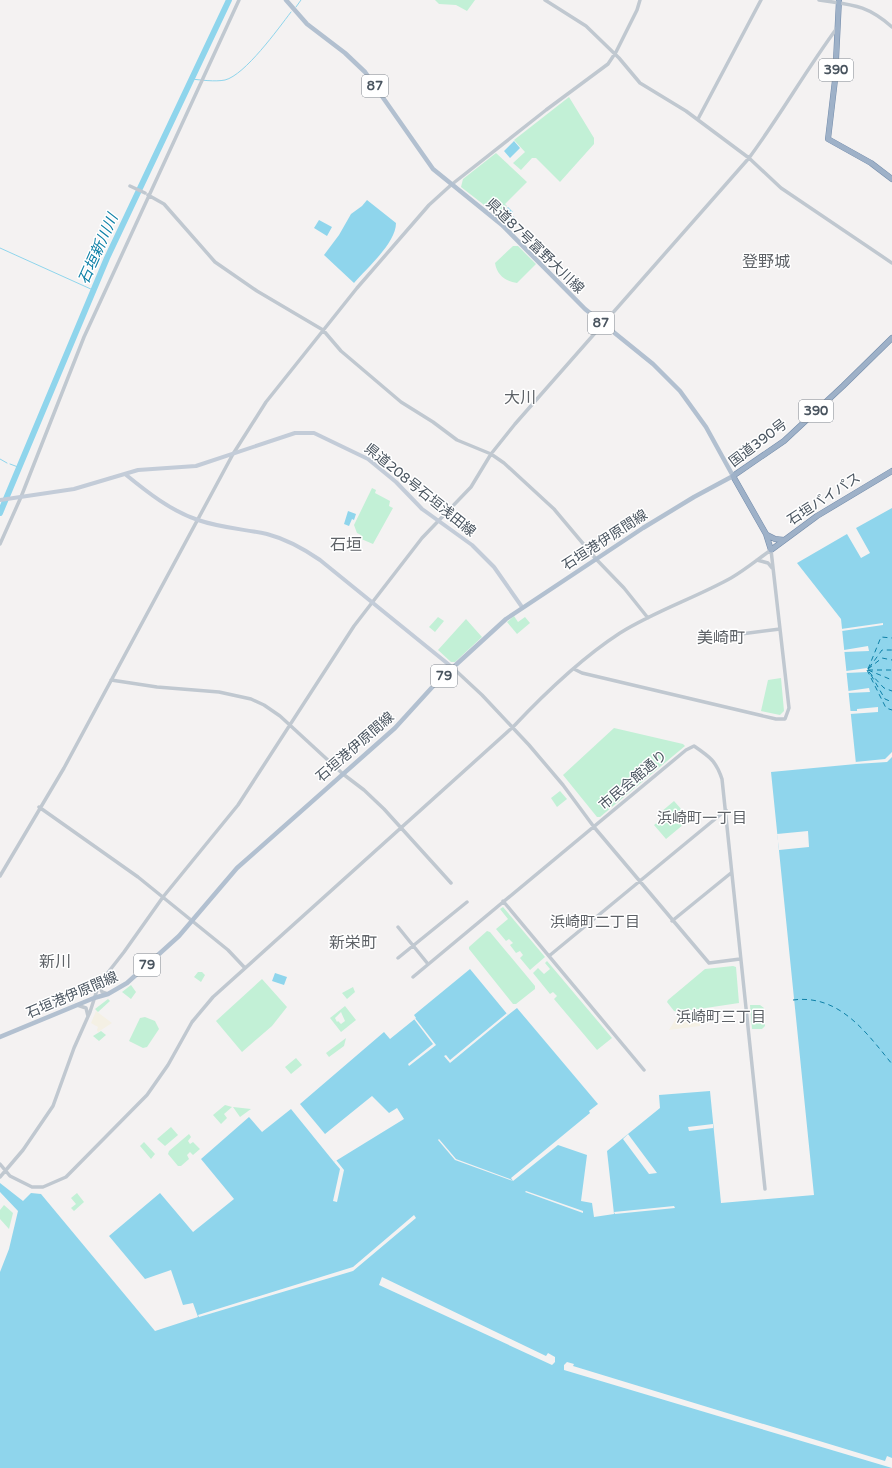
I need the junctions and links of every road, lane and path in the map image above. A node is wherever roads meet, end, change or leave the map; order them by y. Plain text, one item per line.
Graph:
1 (240, 0) edge
2 (286, 0) edge
3 (545, 0) edge
4 (640, 0) edge
5 (761, 0) edge
6 (819, 0) edge
7 (839, 2) edge
8 (892, 27) edge
9 (837, 28) junction
10 (615, 54) junction
11 (698, 119) junction
12 (749, 158) junction
13 (892, 179) edge
14 (451, 185) junction
15 (130, 186) dead end
16 (146, 194) junction
17 (892, 263) edge
18 (603, 325) junction
19 (323, 330) junction
20 (892, 338) edge
21 (234, 454) junction
22 (491, 454) junction
23 (892, 471) edge
24 (125, 474) junction
25 (733, 476) junction
26 (21, 497) junction
27 (1, 500) edge
28 (197, 520) junction
29 (438, 521) junction
30 (766, 534) junction
31 (784, 540) junction
32 (0, 544) edge
33 (771, 550) junction
34 (596, 559) junction
35 (757, 560) junction
36 (773, 571) junction
37 (372, 602) junction
38 (522, 607) junction
39 (648, 618) junction
40 (780, 629) junction
41 (718, 637) dead end
42 (453, 668) junction
43 (574, 669) junction
44 (111, 680) junction
45 (289, 724) junction
46 (513, 727) junction
47 (343, 774) junction
48 (39, 807) junction
49 (726, 810) junction
50 (402, 827) junction
51 (594, 827) junction
52 (731, 873) junction
53 (0, 876) edge
54 (640, 881) junction
55 (451, 883) dead end
56 (163, 896) junction
57 (503, 901) junction
58 (467, 902) dead end
59 (192, 921) junction
60 (672, 921) junction
61 (398, 927) dead end
62 (413, 946) junction
63 (549, 956) junction
64 (398, 958) dead end
65 (740, 959) junction
66 (428, 964) junction
67 (245, 968) junction
68 (413, 976) dead end
69 (99, 984) junction
70 (108, 994) junction
71 (94, 998) junction
72 (77, 1005) junction
73 (88, 1017) junction
74 (0, 1037) edge
75 (644, 1070) dead end
76 (0, 1164) edge
77 (6, 1171) junction
78 (0, 1177) edge
79 (765, 1190) dead end

1 - 16 street
2 - 14 main road, 県道87号富野大川線 / 87
3 - 10 street
4 - 10 street
5 - 11 street
6 - 7 street
7 - 8 street
7 - 9 highway, 390
9 - 12 street
9 - 13 highway, 390
10 - 11 street
10 - 14 street
11 - 12 street
12 - 17 street
12 - 18 street
14 - 18 main road, 県道87号富野大川線 / 87
14 - 19 street
15 - 16 street
16 - 19 street
16 - 26 street
18 - 22 street
18 - 25 main road, 県道87号富野大川線 / 87
19 - 21 street
19 - 22 street
20 - 25 highway, 国道390号 / 390
21 - 24 main road, 県道208号石垣浅田線
21 - 28 street
21 - 29 main road, 県道208号石垣浅田線
22 - 29 street
22 - 34 street
23 - 31 highway, 石垣バイパス
24 - 26 main road, 県道208号石垣浅田線
24 - 28 main road
25 - 30 highway, 国道390号
25 - 34 main road, 石垣港伊原間線 / 79
26 - 27 main road, 県道208号石垣浅田線
26 - 32 street
28 - 37 main road
28 - 44 street
29 - 37 street
29 - 38 main road, 県道208号石垣浅田線
30 - 31 highway
30 - 33 highway, 国道390号
31 - 33 highway, 石垣バイパス
33 - 35 street
33 - 36 street
34 - 38 main road, 石垣港伊原間線 / 79
34 - 39 street
35 - 36 street
35 - 39 street
36 - 40 street
37 - 42 main road
37 - 45 street
38 - 42 main road, 石垣港伊原間線 / 79
39 - 43 street
40 - 41 street
40 - 43 street
42 - 46 street
42 - 47 main road, 石垣港伊原間線 / 79
43 - 46 street
44 - 45 street
44 - 48 street
45 - 47 street
45 - 56 street
46 - 50 street
46 - 51 street
47 - 50 street
47 - 59 main road, 石垣港伊原間線 / 79
48 - 53 street
48 - 56 street
49 - 51 street, 市民会館通り
49 - 52 street
49 - 54 street
50 - 55 street
50 - 67 street
51 - 54 street
51 - 57 street, 市民会館通り
52 - 60 street
52 - 65 street
54 - 60 street
54 - 63 street
56 - 59 street
56 - 69 street
57 - 63 street
57 - 66 street, 市民会館通り
58 - 62 street
59 - 67 street
59 - 70 main road, 石垣港伊原間線 / 79
60 - 65 street
61 - 62 street
62 - 64 street
62 - 66 street
63 - 75 street
65 - 79 street
66 - 68 street, 市民会館通り
67 - 77 street
69 - 70 street
69 - 71 street
70 - 71 main road, 石垣港伊原間線 / 79
71 - 72 main road, 石垣港伊原間線 / 79
71 - 73 street
72 - 73 street
72 - 74 main road, 石垣港伊原間線 / 79
73 - 77 street
76 - 77 street
77 - 78 street

